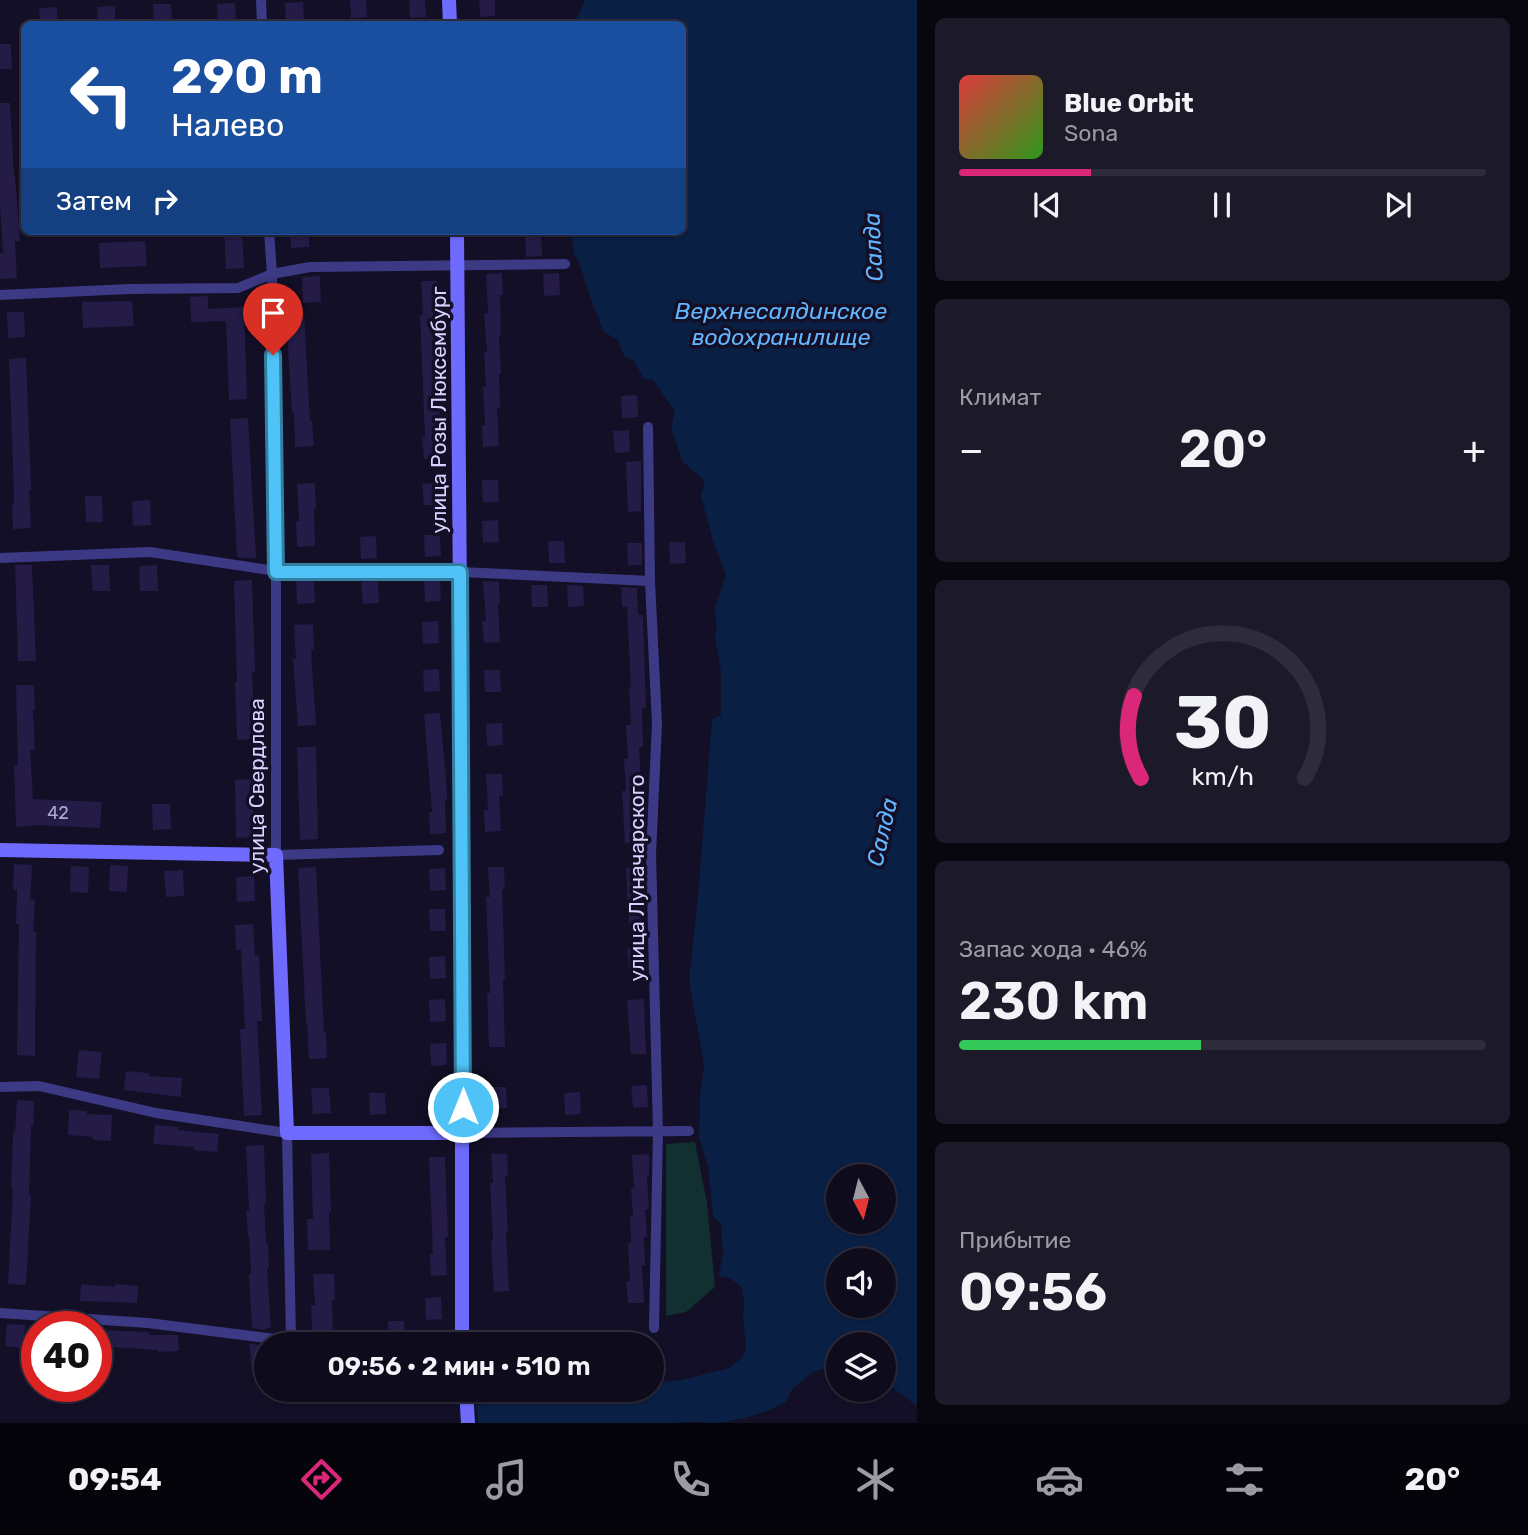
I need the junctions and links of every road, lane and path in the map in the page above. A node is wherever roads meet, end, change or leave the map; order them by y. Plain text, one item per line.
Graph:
1 (261, 0) edge
2 (449, 0) edge
3 (262, 21) edge
4 (450, 21) edge
5 (269, 235) edge
6 (457, 235) edge
7 (565, 264) dead end
8 (458, 266) junction
9 (272, 274) junction
10 (0, 295) edge
11 (648, 427) dead end
12 (0, 558) edge
13 (276, 572) junction
14 (460, 572) junction
15 (650, 581) junction
16 (0, 850) edge
17 (439, 850) dead end
18 (276, 855) junction
19 (0, 1087) edge
20 (689, 1130) dead end
21 (658, 1131) junction
22 (288, 1133) junction
23 (463, 1133) junction
24 (0, 1313) edge
25 (654, 1328) dead end
26 (462, 1332) edge
27 (467, 1402) edge
28 (468, 1423) edge

1 - 3 street
2 - 4 street
5 - 9 street, улица Свердлова
6 - 8 street, улица Розы Люксембург
7 - 8 street
8 - 9 street
8 - 14 street, улица Розы Люксембург
9 - 10 street
9 - 13 street, улица Свердлова
11 - 15 street, улица Луначарского
12 - 13 street
13 - 14 street
13 - 18 street, улица Свердлова
14 - 15 street
14 - 23 street, улица Розы Люксембург
15 - 21 street, улица Луначарского
16 - 18 street
17 - 18 street
18 - 22 street, улица Свердлова
19 - 22 street
20 - 21 street
21 - 23 street
21 - 25 street, улица Луначарского
22 - 23 street
22 - 24 street, улица Свердлова
23 - 26 street, улица Розы Люксембург
27 - 28 street

